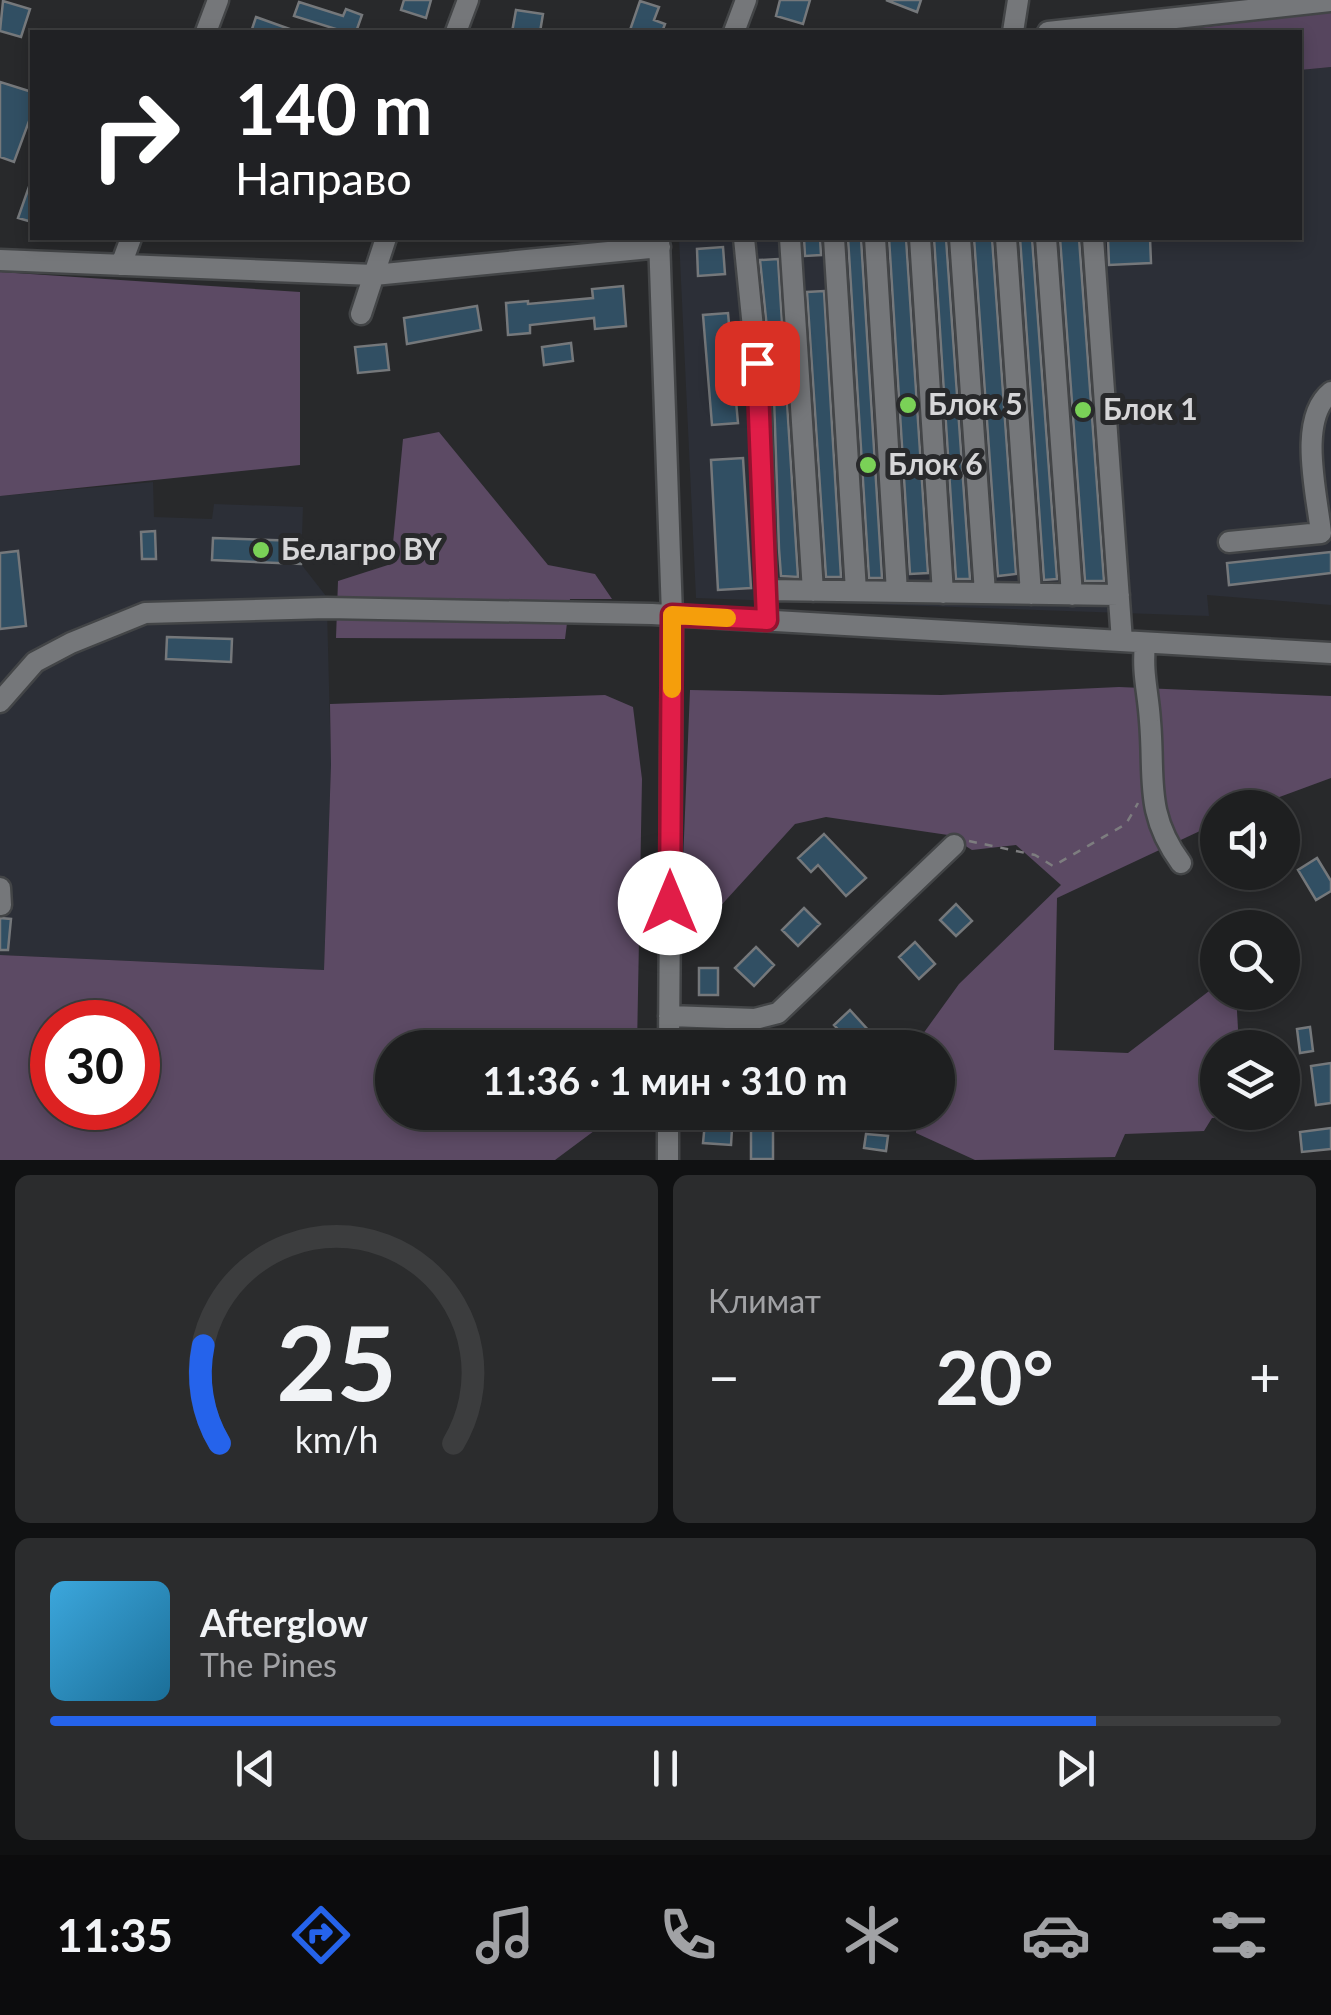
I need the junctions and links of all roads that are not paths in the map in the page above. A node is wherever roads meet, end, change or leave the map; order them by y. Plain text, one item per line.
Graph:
1 (218, 0) edge
2 (468, 0) edge
3 (746, 0) edge
4 (1018, 0) edge
5 (1331, 2) edge
6 (207, 30) edge
7 (457, 30) edge
8 (735, 30) edge
9 (1012, 30) edge
10 (1087, 30) edge
11 (130, 240) edge
12 (385, 240) edge
13 (744, 240) edge
14 (790, 240) edge
15 (834, 240) edge
16 (874, 240) edge
17 (920, 240) edge
18 (960, 240) edge
19 (1006, 240) edge
20 (1046, 240) edge
21 (1092, 240) edge
22 (659, 242) edge
23 (0, 260) edge
24 (121, 264) junction
25 (374, 275) junction
26 (361, 314) dead end
27 (1331, 392) edge
28 (1326, 532) edge
29 (1229, 542) dead end
30 (766, 590) junction
31 (814, 590) junction
32 (856, 591) junction
33 (897, 592) junction
34 (943, 593) junction
35 (984, 593) junction
36 (1031, 594) junction
37 (1072, 594) junction
38 (1120, 595) junction
39 (672, 615) junction
40 (767, 620) junction
41 (1122, 641) junction
42 (1145, 643) junction
43 (1331, 653) edge
44 (0, 702) edge
45 (954, 845) road end
46 (1181, 863) dead end
47 (0, 888) edge
48 (1, 905) edge
49 (669, 1016) junction
50 (669, 1030) edge
51 (668, 1130) edge
52 (668, 1160) edge

1 - 6 street
2 - 7 street
3 - 8 street
4 - 9 street
5 - 10 street
11 - 24 street
12 - 25 street
13 - 30 street
14 - 31 street
15 - 32 street
16 - 33 street
17 - 34 street
18 - 35 street
19 - 36 street
20 - 37 street
21 - 38 street
22 - 25 street
22 - 39 street
23 - 24 street
24 - 25 street
25 - 26 street
27 - 28 street
28 - 29 street
30 - 31 street
30 - 40 street
31 - 32 street
32 - 33 street
33 - 34 street
34 - 35 street
35 - 36 street
36 - 37 street
37 - 38 street
38 - 41 street
39 - 40 street
39 - 44 street
39 - 49 street
40 - 41 street
41 - 42 street
42 - 43 street
42 - 46 street
45 - 49 street
47 - 48 street
49 - 50 street
51 - 52 street

